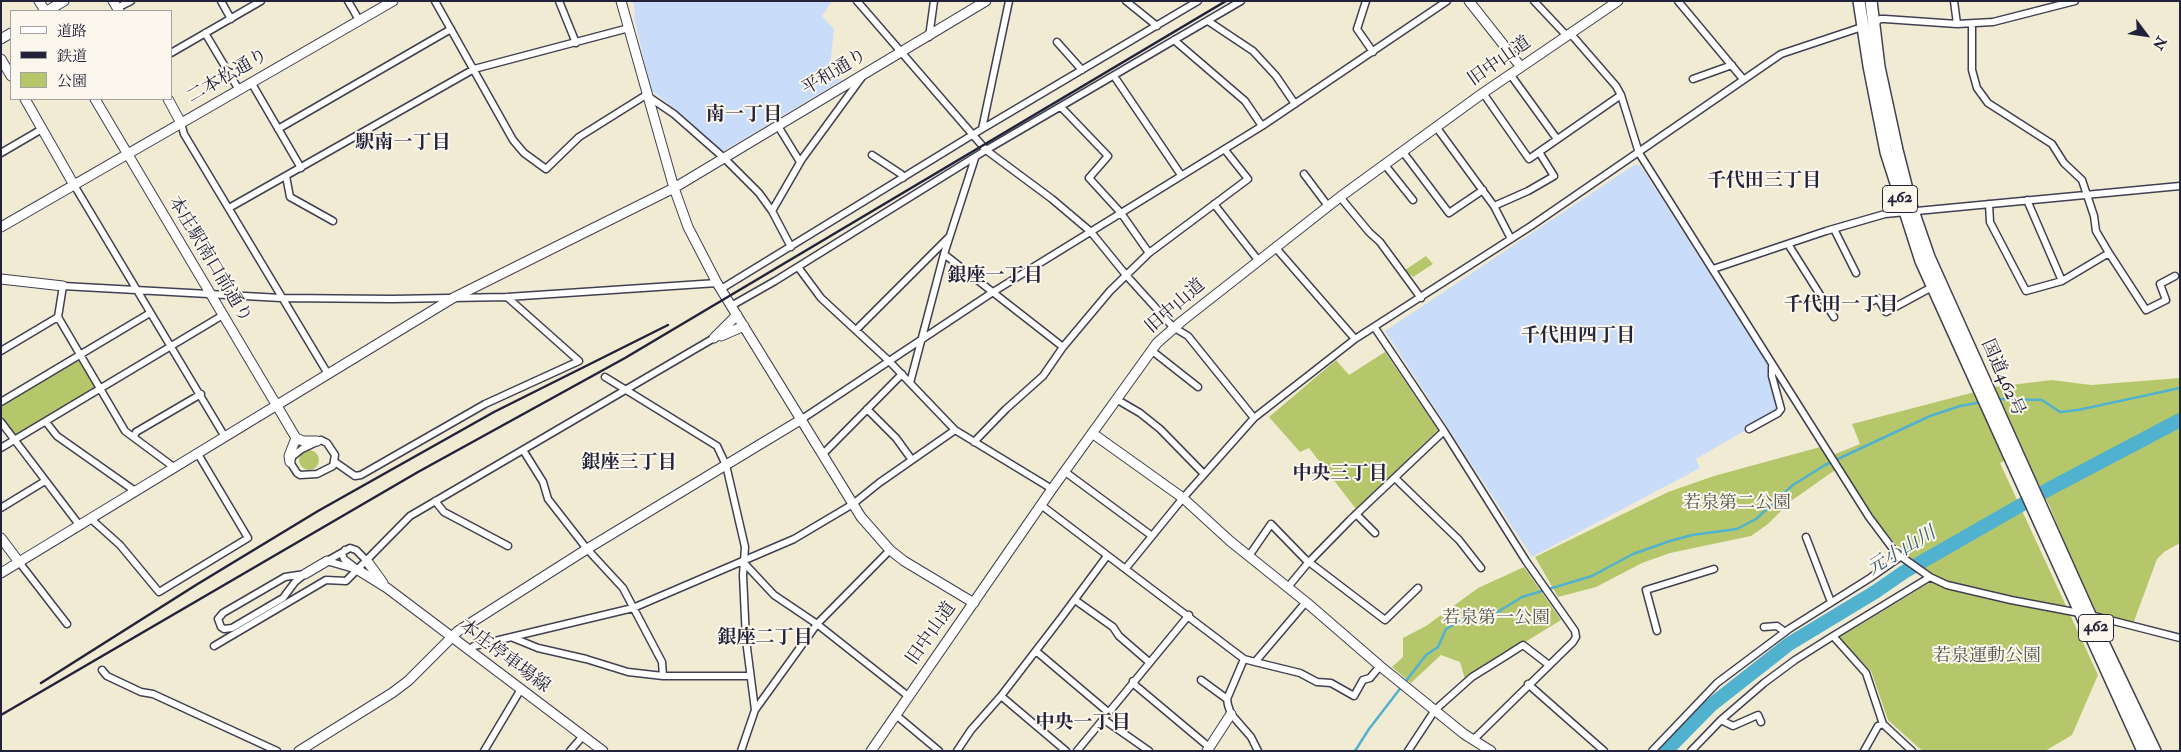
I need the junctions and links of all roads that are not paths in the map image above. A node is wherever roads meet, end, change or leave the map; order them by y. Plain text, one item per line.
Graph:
1 (64, 1) edge
2 (131, 1) edge
3 (221, 1) edge
4 (261, 1) edge
5 (348, 1) edge
6 (393, 1) edge
7 (435, 1) edge
8 (559, 1) edge
9 (621, 1) edge
10 (857, 1) edge
11 (934, 1) edge
12 (986, 1) edge
13 (1009, 1) edge
14 (1126, 1) edge
15 (1198, 1) edge
16 (1241, 1) edge
17 (1366, 1) edge
18 (1447, 1) edge
19 (1469, 1) edge
20 (1534, 1) edge
21 (1618, 1) edge
22 (1678, 1) edge
23 (1859, 1) edge
24 (1871, 1) edge
25 (1954, 1) edge
26 (2075, 1) edge
27 (116, 7) edge
28 (48, 10) edge
29 (230, 19) junction
30 (359, 20) junction
31 (1208, 21) junction
32 (1958, 24) junction
33 (1972, 24) junction
34 (1158, 26) junction
35 (1867, 26) junction
36 (629, 28) junction
37 (451, 29) junction
38 (205, 33) junction
39 (1568, 34) junction
40 (929, 37) junction
41 (1174, 40) junction
42 (1057, 42) dead end
43 (576, 43) junction
44 (172, 51) edge
45 (1373, 52) junction
46 (900, 53) junction
47 (1, 58) edge
48 (1732, 65) junction
49 (1521, 67) junction
50 (474, 69) junction
51 (1082, 70) junction
52 (7, 73) edge
53 (1510, 74) junction
54 (864, 75) junction
55 (1114, 76) junction
56 (1693, 79) dead end
57 (1743, 79) junction
58 (251, 82) junction
59 (239, 90) junction
60 (1483, 93) junction
61 (646, 95) junction
62 (1621, 95) junction
63 (26, 100) edge
64 (96, 100) edge
65 (169, 100) edge
66 (1295, 104) junction
67 (1060, 107) junction
68 (181, 123) junction
69 (778, 126) junction
70 (1262, 126) junction
71 (1437, 128) junction
72 (42, 129) junction
73 (278, 129) junction
74 (982, 129) junction
75 (973, 135) junction
76 (1557, 139) junction
77 (986, 150) junction
78 (1225, 150) junction
79 (1403, 152) junction
80 (1539, 152) junction
81 (1, 153) edge
82 (127, 154) junction
83 (1639, 154) junction
84 (872, 155) dead end
85 (724, 158) junction
86 (975, 158) junction
87 (800, 162) junction
88 (1385, 165) junction
89 (301, 168) junction
90 (1304, 174) dead end
91 (1182, 175) junction
92 (286, 176) junction
93 (903, 178) junction
94 (74, 185) junction
95 (2180, 186) edge
96 (674, 188) junction
97 (1483, 190) junction
98 (2086, 196) junction
99 (1340, 197) junction
100 (1413, 200) dead end
101 (2027, 200) junction
102 (1214, 204) junction
103 (1989, 204) junction
104 (1328, 206) junction
105 (1494, 206) junction
106 (229, 208) junction
107 (772, 211) junction
108 (1908, 212) junction
109 (1122, 213) junction
110 (333, 221) dead end
111 (1, 227) edge
112 (1834, 229) junction
113 (1091, 232) junction
114 (949, 237) junction
115 (1511, 238) junction
116 (1788, 244) junction
117 (790, 247) junction
118 (1275, 247) junction
119 (1149, 253) junction
120 (2109, 253) junction
121 (944, 254) junction
122 (1258, 260) junction
123 (798, 267) junction
124 (1713, 269) junction
125 (1856, 272) dead end
126 (1126, 275) junction
127 (2175, 276) dead end
128 (1, 279) edge
129 (2062, 281) junction
130 (63, 286) junction
131 (719, 286) junction
132 (1932, 288) junction
133 (136, 291) junction
134 (993, 292) junction
135 (212, 295) junction
136 (507, 297) junction
137 (281, 298) junction
138 (453, 298) junction
139 (1421, 298) junction
140 (1873, 301) dead end
141 (731, 306) junction
142 (150, 312) junction
143 (223, 315) junction
144 (737, 315) junction
145 (58, 317) junction
146 (1834, 317) dead end
147 (744, 326) junction
148 (1173, 327) junction
149 (1375, 328) junction
150 (856, 330) junction
151 (714, 338) junction
152 (922, 338) junction
153 (1355, 339) junction
154 (172, 346) junction
155 (1063, 347) junction
156 (1151, 350) junction
157 (1, 351) edge
158 (80, 355) junction
159 (890, 361) junction
160 (1772, 366) junction
161 (328, 374) junction
162 (902, 374) junction
163 (605, 377) dead end
164 (910, 383) junction
165 (1981, 386) junction
166 (1198, 387) dead end
167 (100, 388) junction
168 (625, 391) junction
169 (201, 394) junction
170 (1116, 399) junction
171 (1, 402) edge
172 (277, 405) junction
173 (867, 409) junction
174 (1254, 418) junction
175 (802, 419) junction
176 (1, 422) edge
177 (46, 422) junction
178 (1750, 429) dead end
179 (955, 430) junction
180 (1444, 431) junction
181 (1092, 433) junction
182 (225, 437) junction
183 (134, 438) junction
184 (296, 438) junction
185 (15, 440) junction
186 (317, 441) junction
187 (974, 442) junction
188 (1, 448) edge
189 (522, 450) junction
190 (198, 454) junction
191 (823, 454) junction
192 (912, 460) junction
193 (290, 462) junction
194 (335, 462) junction
195 (726, 465) junction
196 (174, 468) junction
197 (1064, 471) junction
198 (1204, 474) junction
199 (1395, 478) junction
200 (45, 481) junction
201 (1052, 489) junction
202 (135, 491) junction
203 (1183, 498) junction
204 (435, 502) junction
205 (853, 504) junction
206 (1041, 505) junction
207 (1, 508) edge
208 (1356, 514) junction
209 (91, 519) junction
210 (80, 526) junction
211 (1375, 533) dead end
212 (1152, 536) junction
213 (1806, 537) dead end
214 (1, 538) edge
215 (508, 546) dead end
216 (587, 549) junction
217 (345, 550) junction
218 (890, 550) junction
219 (1107, 556) junction
220 (1249, 556) junction
221 (1902, 559) junction
222 (327, 561) junction
223 (366, 561) junction
224 (745, 561) junction
225 (19, 562) junction
226 (1309, 562) junction
227 (1126, 568) junction
228 (1481, 568) dead end
229 (1714, 569) dead end
230 (358, 570) junction
231 (1, 573) edge
232 (305, 574) junction
233 (1927, 575) junction
234 (1288, 587) junction
235 (387, 588) junction
236 (1418, 588) dead end
237 (1075, 600) junction
238 (1306, 602) junction
239 (1831, 602) junction
240 (974, 603) junction
241 (633, 608) junction
242 (1188, 615) junction
243 (2086, 615) junction
244 (67, 624) dead end
245 (817, 624) junction
246 (1764, 627) dead end
247 (1657, 631) dead end
248 (1785, 632) junction
249 (1833, 636) junction
250 (512, 637) junction
251 (451, 638) junction
252 (2180, 638) edge
253 (214, 646) dead end
254 (468, 650) junction
255 (1036, 651) junction
256 (1244, 659) junction
257 (1149, 662) junction
258 (1255, 662) junction
259 (1549, 665) junction
260 (1380, 666) junction
261 (102, 670) dead end
262 (663, 676) junction
263 (750, 676) junction
264 (1201, 680) dead end
265 (1133, 681) junction
266 (1528, 684) junction
267 (521, 689) junction
268 (908, 696) junction
269 (1001, 696) junction
270 (1228, 699) junction
271 (755, 710) junction
272 (1435, 710) junction
273 (1108, 712) junction
274 (1231, 714) junction
275 (896, 715) junction
276 (1103, 719) junction
277 (1720, 720) junction
278 (1762, 722) dead end
279 (1883, 724) junction
280 (583, 736) junction
281 (1472, 740) junction
282 (876, 749) edge
283 (1208, 749) edge
284 (1695, 749) edge
285 (277, 751) edge
286 (299, 751) edge
287 (484, 751) edge
288 (570, 751) edge
289 (603, 751) edge
290 (741, 751) edge
291 (939, 751) edge
292 (957, 751) edge
293 (1066, 751) edge
294 (1078, 751) edge
295 (1149, 751) edge
296 (1258, 751) edge
297 (1408, 751) edge
298 (1490, 751) edge
299 (1604, 751) edge
300 (1652, 751) edge
301 (1864, 751) edge
302 (1912, 751) edge
303 (2143, 751) edge
304 (2155, 751) edge

1 - 28 street
2 - 27 street
3 - 29 street
4 - 29 street
5 - 30 street
6 - 30 street, 二本松通り
7 - 37 street
8 - 43 street
9 - 36 street
10 - 46 street
11 - 40 street
12 - 40 street, 平和通り
13 - 74 street
14 - 34 street
15 - 34 street
16 - 31 street
17 - 45 street
18 - 45 street
19 - 49 street
20 - 39 street
21 - 39 street, 旧中山道
22 - 48 street
23 - 35 highway, 国道462号 / 462
24 - 35 highway, 国道462号 / 462
25 - 32 street
26 - 33 street
29 - 38 street
30 - 58 street, 二本松通り
31 - 41 street
31 - 66 street
32 - 33 street
32 - 35 street
33 - 98 street
34 - 51 street
35 - 57 street
35 - 108 highway, 国道462号 / 462
36 - 43 street
36 - 61 street
37 - 50 street
37 - 73 street
38 - 44 street
38 - 59 street
39 - 49 street, 旧中山道
39 - 62 street
40 - 46 street, 平和通り
41 - 55 street
41 - 70 street
42 - 51 street
43 - 50 street
45 - 66 street
46 - 54 street, 平和通り
46 - 75 street
47 - 52 street
48 - 56 street
48 - 57 street
49 - 53 street, 旧中山道
50 - 61 street
50 - 89 street
51 - 74 street
53 - 60 street, 旧中山道
53 - 76 street
54 - 69 street, 平和通り
54 - 87 street
55 - 67 street
55 - 91 street
57 - 83 street
58 - 59 street, 二本松通り
58 - 73 street
59 - 68 street, 二本松通り
60 - 71 street, 旧中山道
60 - 80 street
61 - 85 street
61 - 96 street
62 - 76 street
62 - 83 street
63 - 72 street
64 - 82 street, 本庄駅南口前通り
65 - 68 street
66 - 70 street
67 - 77 street
67 - 109 street
68 - 82 street, 二本松通り
68 - 106 street
69 - 85 street, 平和通り
69 - 87 street
70 - 78 street
71 - 79 street, 旧中山道
71 - 97 street
72 - 81 street
72 - 94 street
73 - 89 street
74 - 75 street
75 - 77 street
75 - 93 street
76 - 80 street
77 - 86 street
77 - 113 street
78 - 91 street
78 - 102 street
79 - 88 street, 旧中山道
79 - 97 street
80 - 105 street
82 - 94 street, 二本松通り
82 - 135 street, 本庄駅南口前通り
83 - 115 street
83 - 124 street
84 - 93 street
85 - 96 street, 平和通り
85 - 107 street
86 - 114 street
86 - 123 street
87 - 107 street
88 - 99 street, 旧中山道
88 - 100 street
89 - 92 street
90 - 104 street
91 - 109 street
92 - 106 street
92 - 110 street
93 - 117 street
94 - 111 street, 二本松通り
94 - 133 street
95 - 98 street
96 - 131 street
96 - 138 street, 平和通り
97 - 105 street
98 - 101 street
98 - 120 street
99 - 104 street, 旧中山道
99 - 139 street
101 - 103 street
101 - 129 street
102 - 119 street
102 - 122 street
103 - 108 street
103 - 129 street
104 - 118 street, 旧中山道
105 - 115 street
106 - 137 street
107 - 117 street
108 - 112 street
108 - 132 highway, 国道462号 / 462
108 - 165 highway, 国道462号 / 462
109 - 113 street
109 - 119 street
112 - 116 street
112 - 125 street
113 - 126 street
113 - 134 street
114 - 121 street
114 - 150 street
115 - 139 street
116 - 124 street
116 - 146 street
117 - 131 street
118 - 122 street, 旧中山道
118 - 153 street
119 - 126 street
120 - 127 street
120 - 129 street
121 - 134 street
121 - 152 street
122 - 148 street, 旧中山道
123 - 141 street
123 - 150 street
124 - 160 street
126 - 148 street
126 - 155 street
128 - 130 street
130 - 133 street
130 - 145 street
131 - 136 street
131 - 141 street
132 - 140 street
132 - 165 highway, 国道462号 / 462
133 - 135 street
133 - 142 street
134 - 152 street
134 - 155 street
135 - 137 street
135 - 143 street, 本庄駅南口前通り
136 - 138 street
136 - 194 street
137 - 138 street
137 - 161 street
138 - 161 street, 平和通り
139 - 149 street
141 - 144 street
142 - 154 street
142 - 158 street
143 - 154 street
143 - 172 street, 本庄駅南口前通り
144 - 147 street
144 - 151 street
145 - 157 street
145 - 158 street
147 - 151 street
147 - 175 street
148 - 156 street, 旧中山道
148 - 174 street
149 - 153 street
149 - 180 street
150 - 159 street
151 - 168 street
152 - 159 street
152 - 164 street
153 - 174 street
154 - 167 street
154 - 169 street
155 - 187 street
156 - 166 street
156 - 170 street, 旧中山道
158 - 167 street
158 - 171 street
159 - 162 street
159 - 175 street
160 - 178 street
160 - 221 street
161 - 172 street, 平和通り
162 - 164 street
162 - 173 street
163 - 168 street
164 - 179 street
165 - 243 highway, 国道462号 / 462
167 - 177 street
167 - 183 street
168 - 189 street
168 - 195 street
169 - 182 street
169 - 183 street
170 - 181 street, 旧中山道
170 - 198 street
172 - 182 street, 平和通り
172 - 184 street, 本庄駅南口前通り
173 - 191 street
173 - 192 street
174 - 198 street
175 - 191 street
175 - 195 street
176 - 185 street
177 - 185 street
177 - 202 street
179 - 187 street
179 - 192 street
180 - 199 street
180 - 259 street
181 - 197 street, 旧中山道
181 - 203 street
182 - 190 street, 平和通り
183 - 196 street
184 - 186 street
184 - 193 street
185 - 188 street
185 - 200 street
186 - 193 street
186 - 194 street
187 - 201 street
189 - 204 street
189 - 216 street
190 - 196 street, 平和通り
190 - 209 street
191 - 205 street
192 - 205 street
193 - 194 street
195 - 216 street
195 - 224 street
196 - 202 street, 平和通り
197 - 201 street, 旧中山道
197 - 212 street
198 - 203 street
199 - 208 street
199 - 228 street
200 - 207 street
200 - 210 street
201 - 206 street, 旧中山道
202 - 209 street, 平和通り
203 - 212 street
203 - 220 street
204 - 215 street
204 - 223 street
205 - 218 street
205 - 224 street
206 - 219 street
206 - 240 street, 旧中山道
208 - 211 street
208 - 226 street
209 - 210 street, 平和通り
210 - 225 street, 平和通り
212 - 227 street
213 - 239 street
214 - 225 street
216 - 241 street
216 - 251 street
217 - 222 street
217 - 223 street
217 - 230 street
218 - 240 street
218 - 245 street
219 - 227 street
219 - 237 street
220 - 226 street
220 - 234 street
221 - 233 street
221 - 239 street
222 - 230 street
222 - 232 street
223 - 230 street
223 - 235 street
224 - 241 street
224 - 245 street
224 - 263 street
225 - 231 street, 平和通り
225 - 244 street
226 - 234 street
226 - 236 street
227 - 242 street
229 - 247 street
230 - 235 street
230 - 253 street
232 - 232 street
233 - 243 street
233 - 249 street
234 - 238 street
235 - 251 street, 本庄停車場線
237 - 255 street
237 - 257 street
238 - 258 street
238 - 260 street
239 - 248 street
240 - 268 street, 旧中山道
241 - 250 street
241 - 262 street
242 - 256 street
242 - 257 street
243 - 252 street
243 - 303 highway, 国道462号 / 462
243 - 304 highway, 国道462号 / 462
245 - 268 street
245 - 271 street
246 - 248 street
248 - 300 street
249 - 277 street
249 - 279 street
250 - 254 street
250 - 262 street
251 - 254 street, 本庄停車場線
251 - 286 street
254 - 267 street, 本庄停車場線
255 - 269 street
255 - 273 street
256 - 258 street
256 - 270 street
257 - 265 street
258 - 260 street
259 - 266 street
259 - 272 street
260 - 272 street
261 - 285 street
262 - 263 street
263 - 271 street
264 - 270 street
265 - 273 street
265 - 283 street
266 - 281 street
266 - 299 street
267 - 280 street, 本庄停車場線
267 - 287 street
268 - 275 street, 旧中山道
269 - 292 street
269 - 293 street
270 - 274 street
271 - 290 street
272 - 281 street
272 - 297 street
273 - 276 street
274 - 283 street
274 - 296 street
275 - 282 street, 旧中山道
275 - 291 street
276 - 294 street
276 - 295 street
277 - 278 street
277 - 284 street
279 - 301 street
279 - 302 street
280 - 288 street
280 - 289 street, 本庄停車場線
281 - 298 street

